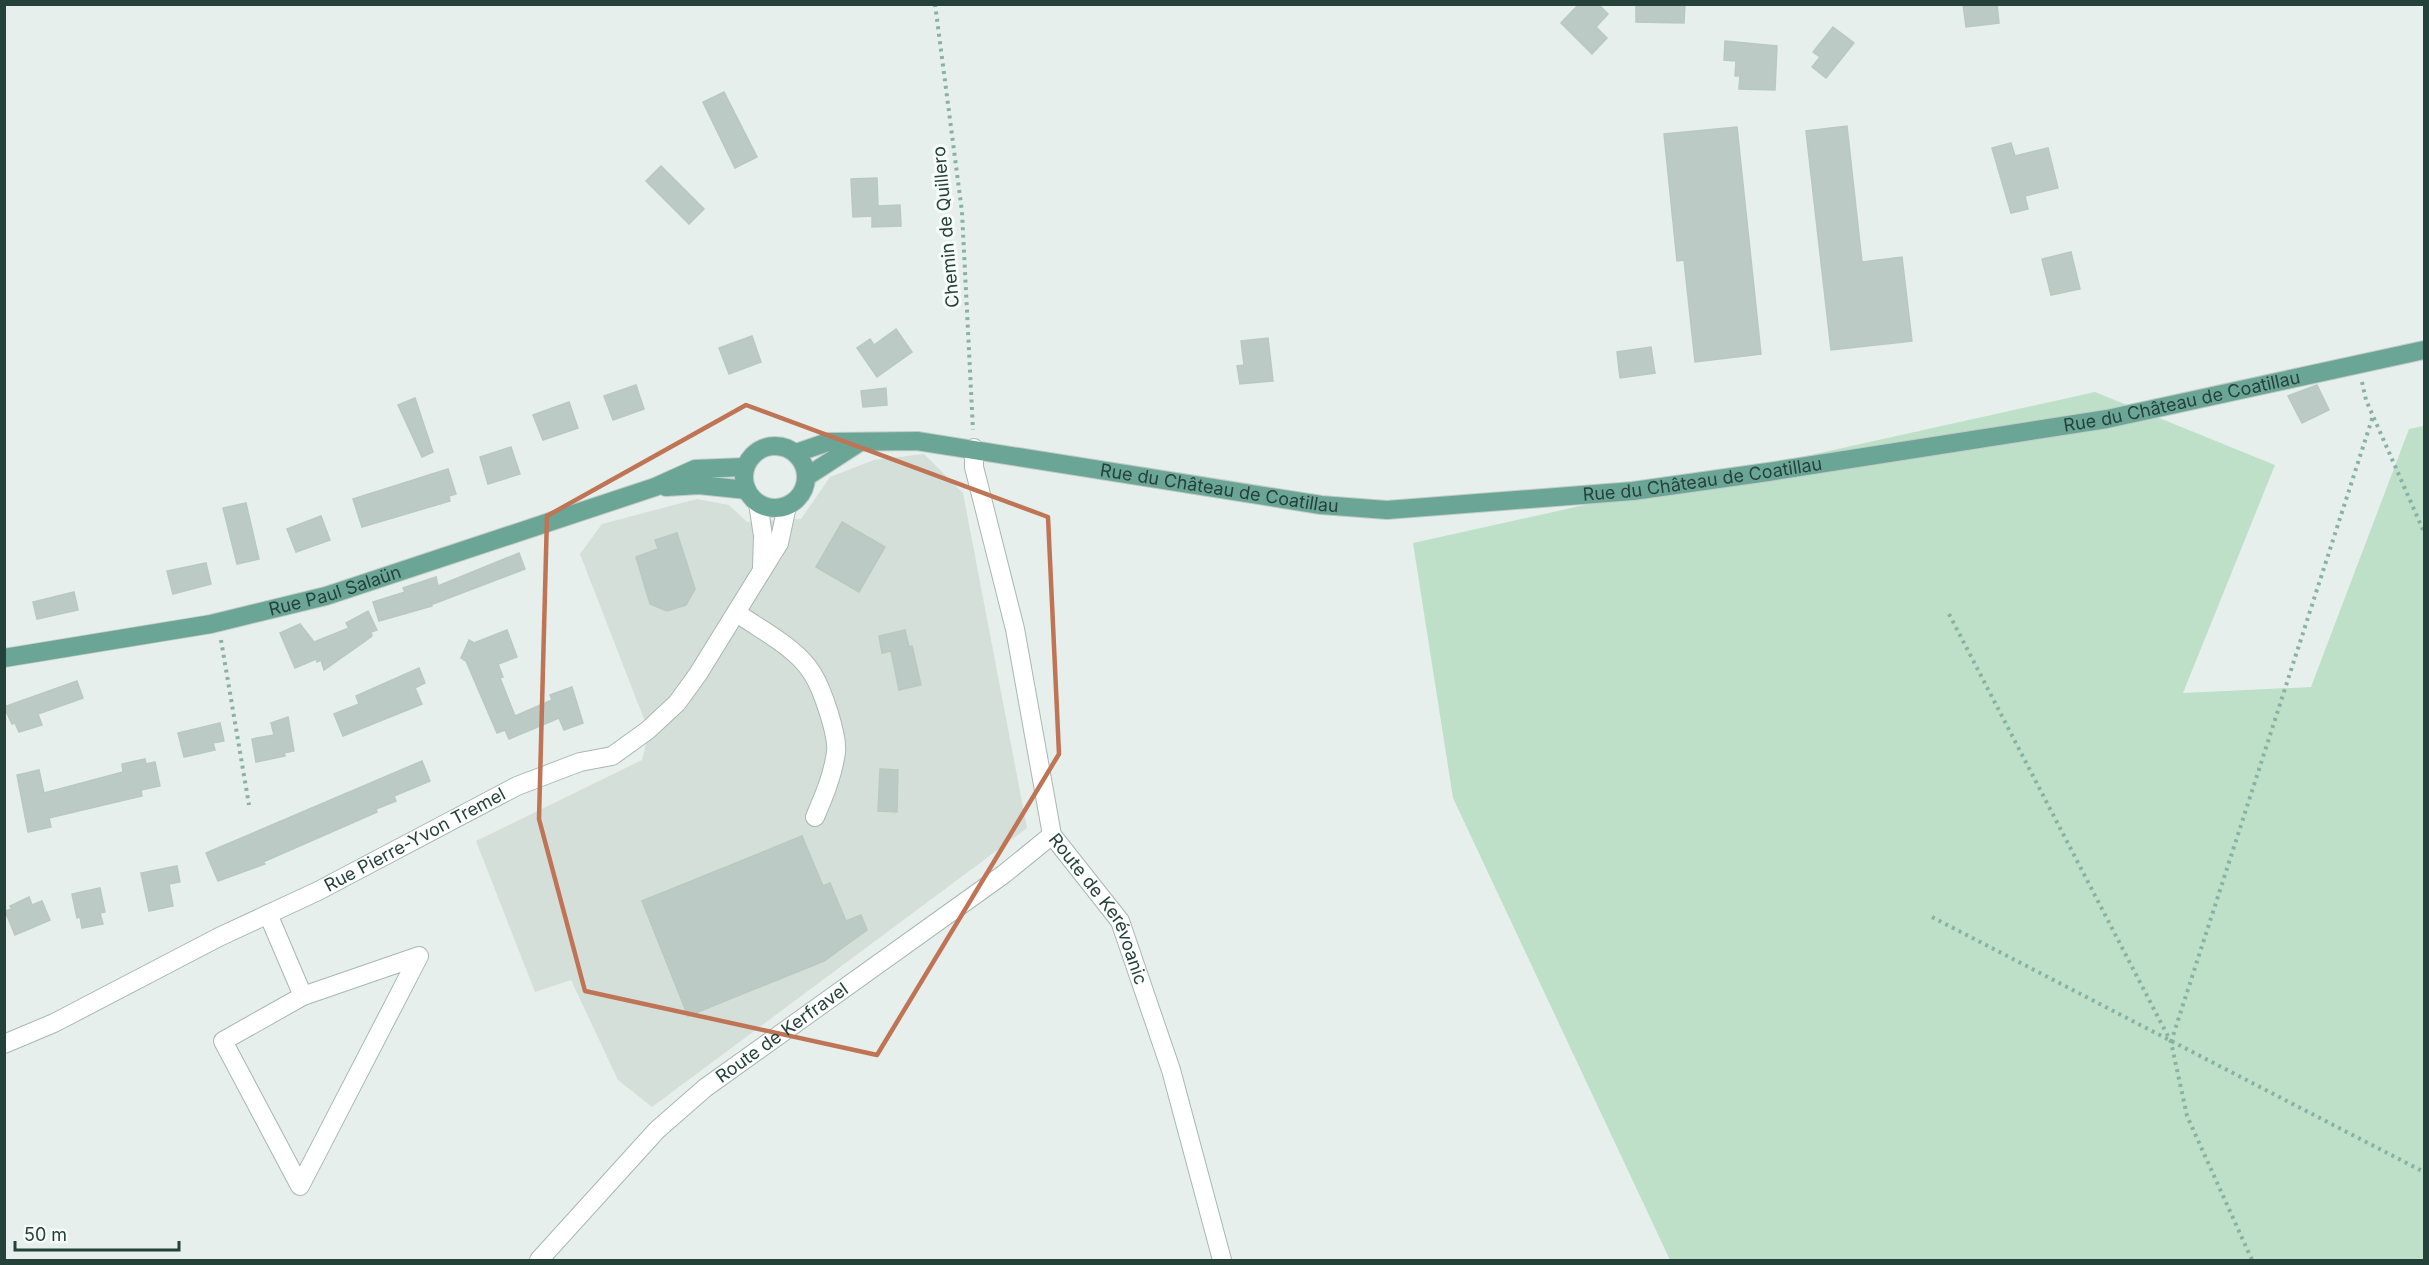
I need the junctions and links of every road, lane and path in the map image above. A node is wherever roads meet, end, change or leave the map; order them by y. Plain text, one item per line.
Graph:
1 (935, 4) edge
2 (2424, 350) edge
3 (2358, 366) junction
4 (2373, 416) junction
5 (863, 441) junction
6 (974, 448) junction
7 (796, 453) junction
8 (746, 467) junction
9 (806, 477) junction
10 (656, 487) junction
11 (752, 497) junction
12 (787, 506) junction
13 (2424, 532) edge
14 (762, 569) junction
15 (737, 613) junction
16 (1949, 614) dead end
17 (218, 622) junction
18 (4, 658) edge
19 (249, 805) dead end
20 (815, 818) dead end
21 (1052, 835) junction
22 (268, 915) junction
23 (1932, 917) dead end
24 (303, 996) junction
25 (2171, 1042) junction
26 (4, 1044) edge
27 (2424, 1172) edge
28 (539, 1260) edge
29 (1222, 1260) edge
30 (2252, 1260) edge

1 - 6 path, Chemin de Quillero
2 - 3 main road, Rue du Château de Coatillau
3 - 4 path
3 - 6 main road, Rue du Château de Coatillau
4 - 13 path
4 - 25 path
5 - 6 main road
5 - 7 main road
5 - 9 main road
6 - 21 street, Route de Kerévoanic
7 - 8 main road
7 - 9 main road
8 - 10 main road, Rue Paul Salaün
8 - 11 main road
9 - 12 main road
10 - 11 main road, Rue Paul Salaün
10 - 17 main road, Rue Paul Salaün
11 - 12 main road
11 - 14 street, Rue Pierre-Yvon Tremel
12 - 14 street, Rue Pierre-Yvon Tremel
14 - 15 street, Rue Pierre-Yvon Tremel
15 - 20 street
15 - 22 street, Rue Pierre-Yvon Tremel
16 - 25 path
17 - 18 main road, Rue Paul Salaün
17 - 19 path
21 - 28 street, Route de Kerfravel
21 - 29 street, Route de Kerévoanic
22 - 24 street
22 - 26 street, Rue Pierre-Yvon Tremel
23 - 25 path
24 - 24 street
25 - 27 path
25 - 30 path

